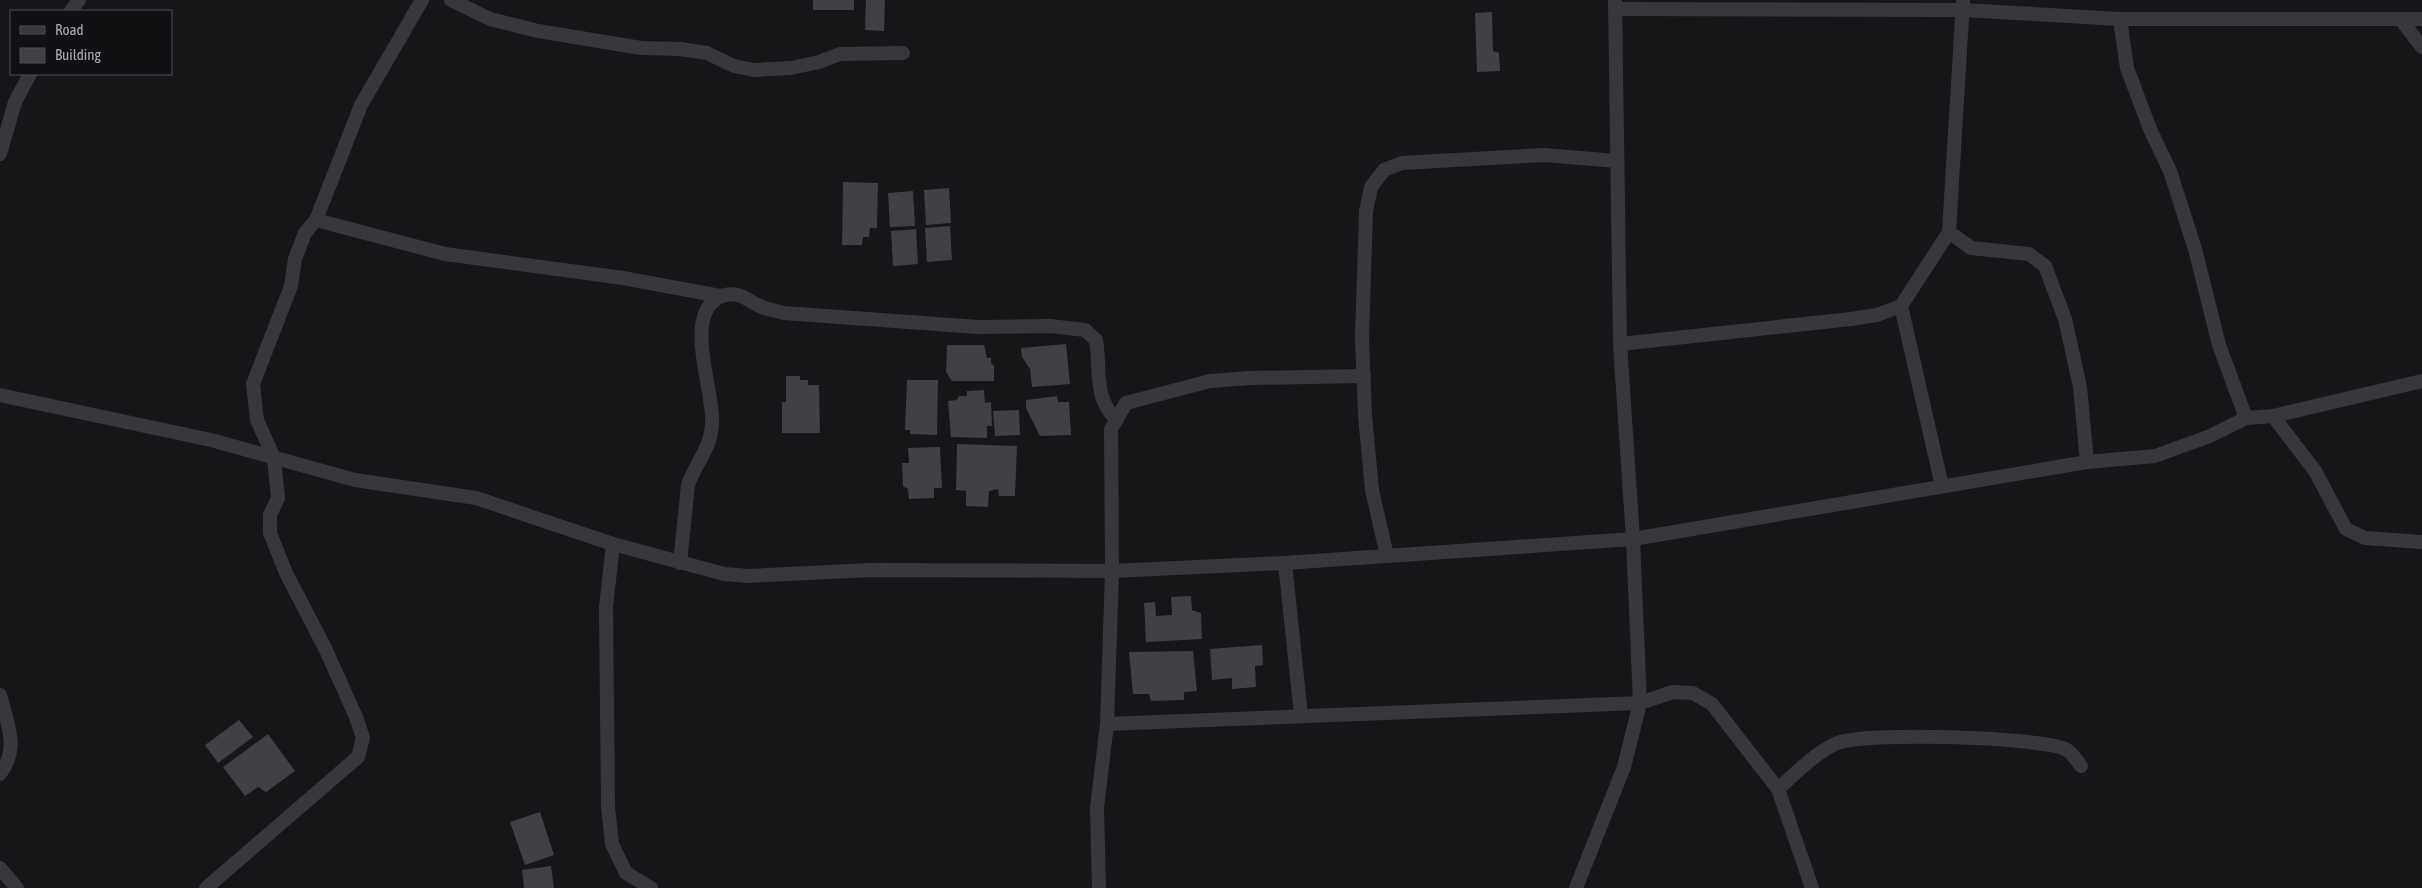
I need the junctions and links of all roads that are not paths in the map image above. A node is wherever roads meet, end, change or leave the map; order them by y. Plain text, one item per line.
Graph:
1 (422, 0) edge
2 (451, 0) edge
3 (1615, 4) edge
4 (1963, 5) edge
5 (2120, 19) junction
6 (2422, 19) edge
7 (2402, 21) junction
8 (2422, 47) edge
9 (903, 54) dead end
10 (29, 75) edge
11 (0, 150) edge
12 (1617, 161) junction
13 (316, 220) junction
14 (1949, 232) junction
15 (720, 296) junction
16 (1900, 306) junction
17 (1620, 344) junction
18 (1364, 376) junction
19 (2422, 380) edge
20 (0, 395) edge
21 (2273, 416) junction
22 (2246, 418) junction
23 (1116, 420) junction
24 (274, 458) junction
25 (2087, 462) junction
26 (1942, 486) junction
27 (1633, 539) junction
28 (2422, 542) edge
29 (613, 544) junction
30 (1387, 556) junction
31 (680, 563) junction
32 (1285, 563) junction
33 (1112, 571) junction
34 (0, 695) edge
35 (1640, 703) junction
36 (1301, 715) junction
37 (1107, 724) junction
38 (2081, 766) dead end
39 (0, 774) edge
40 (1778, 788) junction
41 (0, 868) edge
42 (17, 888) edge
43 (206, 888) edge
44 (651, 888) edge
45 (1099, 888) edge
46 (1576, 888) edge
47 (1812, 888) edge

1 - 13 street
2 - 9 street
3 - 4 street
3 - 12 street
4 - 5 street
4 - 14 street
5 - 7 street
5 - 22 street
6 - 7 street
7 - 8 street
10 - 11 street
12 - 17 street
12 - 18 street
13 - 15 street
13 - 24 street
14 - 16 street
14 - 25 street
15 - 23 street
15 - 31 street
16 - 17 street
16 - 26 street
17 - 27 street
18 - 23 street
18 - 30 street
19 - 21 street
20 - 24 street
21 - 22 street
21 - 28 street
22 - 25 street
23 - 33 street
24 - 29 street
24 - 43 street
25 - 26 street
26 - 27 street
27 - 30 street
27 - 35 street
29 - 31 street
29 - 44 street
30 - 32 street
31 - 33 street
32 - 33 street
32 - 36 street
33 - 37 street
34 - 39 street
35 - 36 street
35 - 40 street
35 - 46 street
36 - 37 street
37 - 45 street
38 - 40 street
40 - 47 street
41 - 42 street

